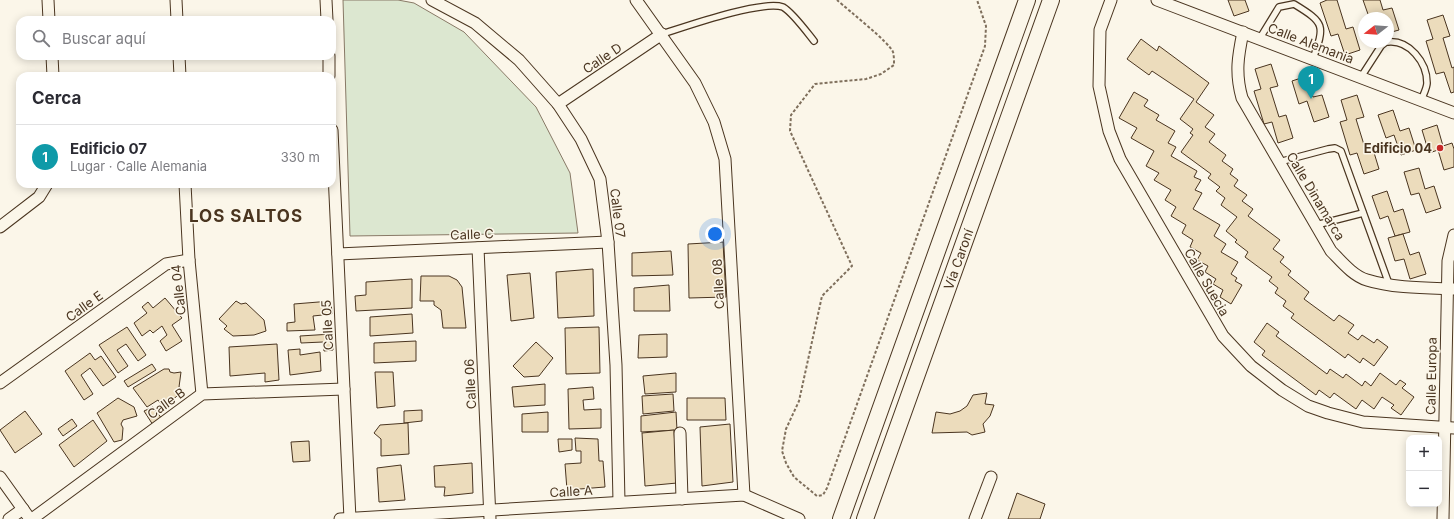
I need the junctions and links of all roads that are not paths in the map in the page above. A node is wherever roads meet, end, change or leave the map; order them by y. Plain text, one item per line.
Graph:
1 (48, 0) edge
2 (176, 0) edge
3 (326, 0) edge
4 (432, 0) edge
5 (636, 0) edge
6 (1028, 0) edge
7 (1051, 0) edge
8 (1111, 0) edge
9 (1157, 0) edge
10 (49, 16) edge
11 (177, 16) edge
12 (327, 16) edge
13 (1243, 32) junction
14 (662, 34) junction
15 (1260, 38) junction
16 (814, 40) dead end
17 (1394, 41) edge
18 (1380, 48) edge
19 (1313, 58) junction
20 (52, 60) edge
21 (179, 60) edge
22 (328, 60) edge
23 (53, 72) edge
24 (180, 72) edge
25 (330, 72) edge
26 (1361, 77) junction
27 (1421, 101) junction
28 (558, 104) junction
29 (1454, 113) edge
30 (1279, 162) junction
31 (45, 188) edge
32 (185, 188) edge
33 (335, 188) edge
34 (1363, 213) junction
35 (1316, 224) junction
36 (0, 228) edge
37 (1454, 235) edge
38 (608, 242) junction
39 (478, 248) junction
40 (338, 254) junction
41 (189, 260) junction
42 (1389, 284) junction
43 (1451, 289) edge
44 (0, 383) edge
45 (344, 389) junction
46 (202, 394) junction
47 (1449, 428) edge
48 (680, 433) dead end
49 (0, 477) edge
50 (991, 477) dead end
51 (744, 495) junction
52 (682, 499) junction
53 (619, 502) junction
54 (23, 509) junction
55 (490, 514) edge
56 (9, 519) edge
57 (31, 519) edge
58 (340, 519) edge
59 (350, 519) edge
60 (799, 519) edge
61 (841, 519) edge
62 (865, 519) edge
63 (975, 519) edge
64 (1443, 519) edge

1 - 10 street
2 - 11 street
3 - 12 street
4 - 28 street, Calle 07
5 - 14 street, Calle 08
6 - 61 main road, Vía Caroní
7 - 62 main road, Vía Caroní
8 - 47 street, Calle Suecia
9 - 13 street, Calle Alemania
13 - 15 street, Calle Alemania
13 - 30 street, Calle Dinamarca
14 - 16 lane
14 - 28 street, Calle D
14 - 51 street, Calle 08
15 - 19 street, Calle Alemania
15 - 19 lane
17 - 27 lane
18 - 26 lane
19 - 26 street, Calle Alemania
20 - 23 street
21 - 24 street
22 - 25 street
26 - 27 street, Calle Alemania
27 - 29 street, Calle Alemania
28 - 38 street, Calle 07
30 - 34 lane
30 - 35 street, Calle Dinamarca
31 - 36 street
32 - 41 street, Calle 04
33 - 40 street, Calle 05
34 - 35 lane
34 - 42 lane
35 - 42 street, Calle Dinamarca
37 - 43 street, Calle Europa
38 - 39 street, Calle C
38 - 53 street, Calle 07
39 - 40 street, Calle C
39 - 55 street, Calle 06
40 - 45 street, Calle 05
41 - 44 street, Calle E
41 - 46 street, Calle 04
42 - 43 street, Calle Dinamarca
43 - 47 street, Calle Europa
45 - 46 street, Calle B
45 - 59 street, Calle 05
46 - 57 street, Calle B
47 - 64 street, Calle Europa
48 - 52 street
49 - 54 street
50 - 63 street
51 - 52 street, Calle A
51 - 60 street, Calle A
52 - 53 street, Calle A
53 - 55 street, Calle A
54 - 56 street
54 - 57 street
55 - 59 street, Calle A
58 - 59 street, Calle A

